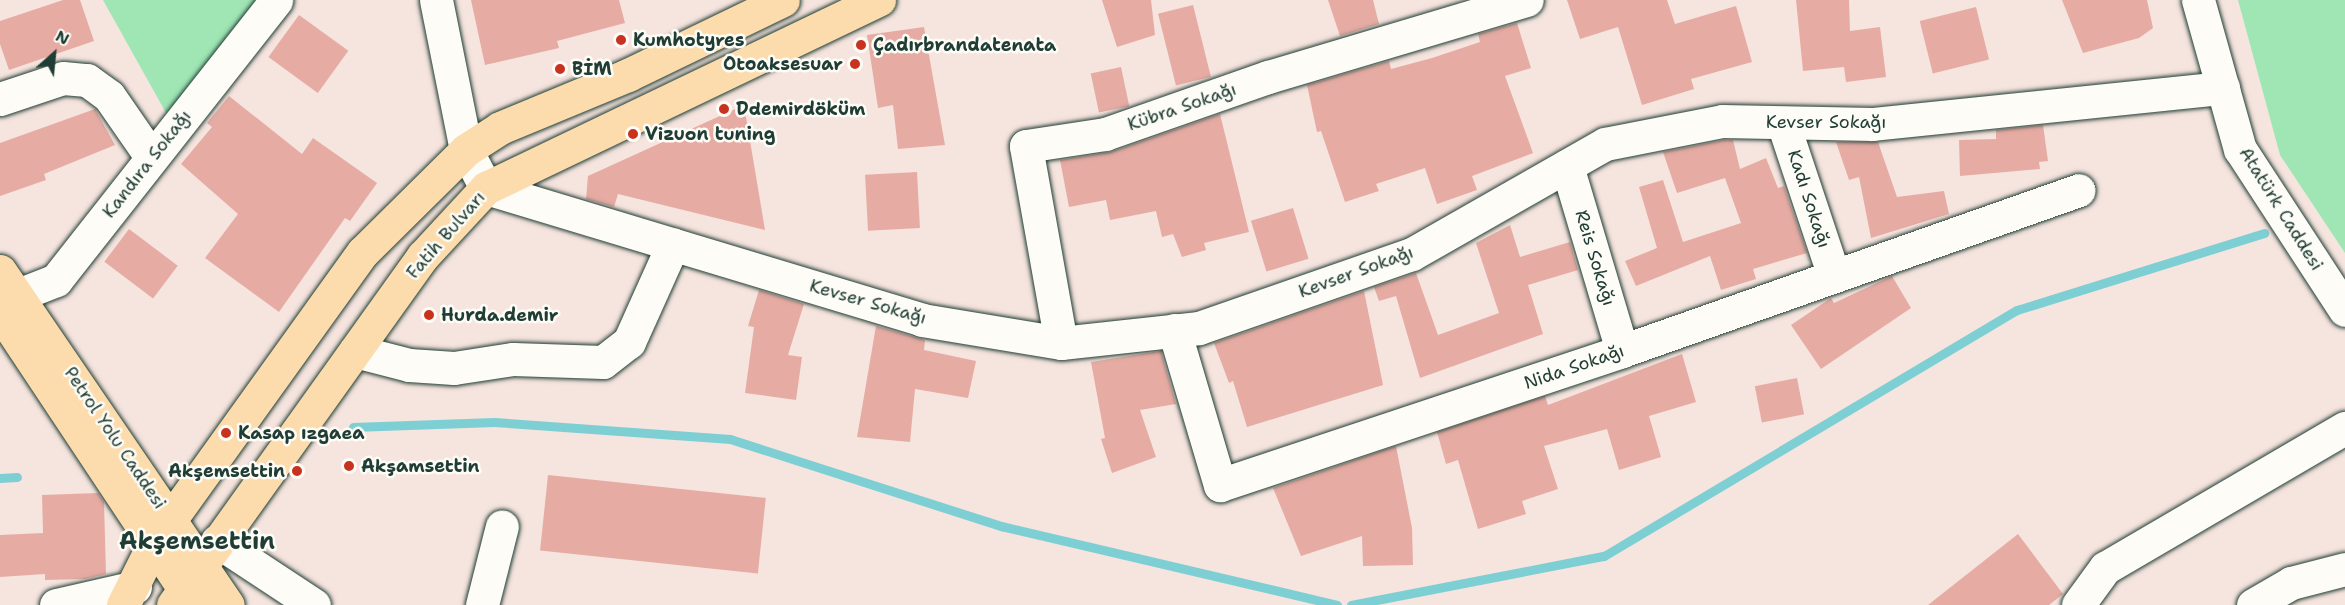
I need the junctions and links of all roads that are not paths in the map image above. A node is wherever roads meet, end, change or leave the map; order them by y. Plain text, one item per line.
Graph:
1 (276, 0) edge
2 (435, 0) edge
3 (783, 0) edge
4 (879, 0) edge
5 (1527, 0) edge
6 (2198, 0) edge
7 (2223, 88) junction
8 (0, 99) edge
9 (1784, 123) junction
10 (466, 150) junction
11 (152, 158) junction
12 (1567, 166) junction
13 (486, 188) junction
14 (2078, 190) dead end
15 (673, 244) junction
16 (1834, 276) junction
17 (4, 295) edge
18 (2345, 310) edge
19 (1174, 330) junction
20 (1061, 343) junction
21 (355, 351) junction
22 (1622, 351) junction
23 (2345, 428) edge
24 (502, 526) dead end
25 (163, 530) junction
26 (2345, 569) edge
27 (194, 580) edge
28 (129, 596) edge
29 (56, 605) edge
30 (228, 605) edge
31 (314, 605) edge
32 (482, 605) edge
33 (2078, 605) edge
34 (2253, 605) edge

1 - 11 street, Kandıra Sokağı
2 - 10 street
3 - 10 main road
4 - 13 main road, Fatih Bulvarı
5 - 20 street, Kübra Sokağı
6 - 7 street, Atatürk Caddesi
7 - 9 street, Kevser Sokağı
7 - 18 street, Atatürk Caddesi
8 - 11 street
9 - 12 street, Kevser Sokağı
9 - 16 street, Kadı Sokağı
10 - 13 street
10 - 25 main road
11 - 17 street, Kandıra Sokağı
12 - 19 street, Kevser Sokağı
12 - 22 street, Reis Sokağı
13 - 15 street, Kevser Sokağı
13 - 21 main road, Fatih Bulvarı
14 - 16 street, Nida Sokağı
15 - 20 street, Kevser Sokağı
15 - 21 street
16 - 22 street, Nida Sokağı
17 - 25 main road, Petrol Yolu Caddesi
19 - 20 street, Kevser Sokağı
19 - 22 street, Nida Sokağı
21 - 27 main road, Fatih Bulvarı
23 - 33 street
24 - 32 street
25 - 27 main road, Petrol Yolu Caddesi
25 - 28 main road
26 - 34 street
27 - 30 main road, Petrol Yolu Caddesi
27 - 31 street
28 - 29 street

